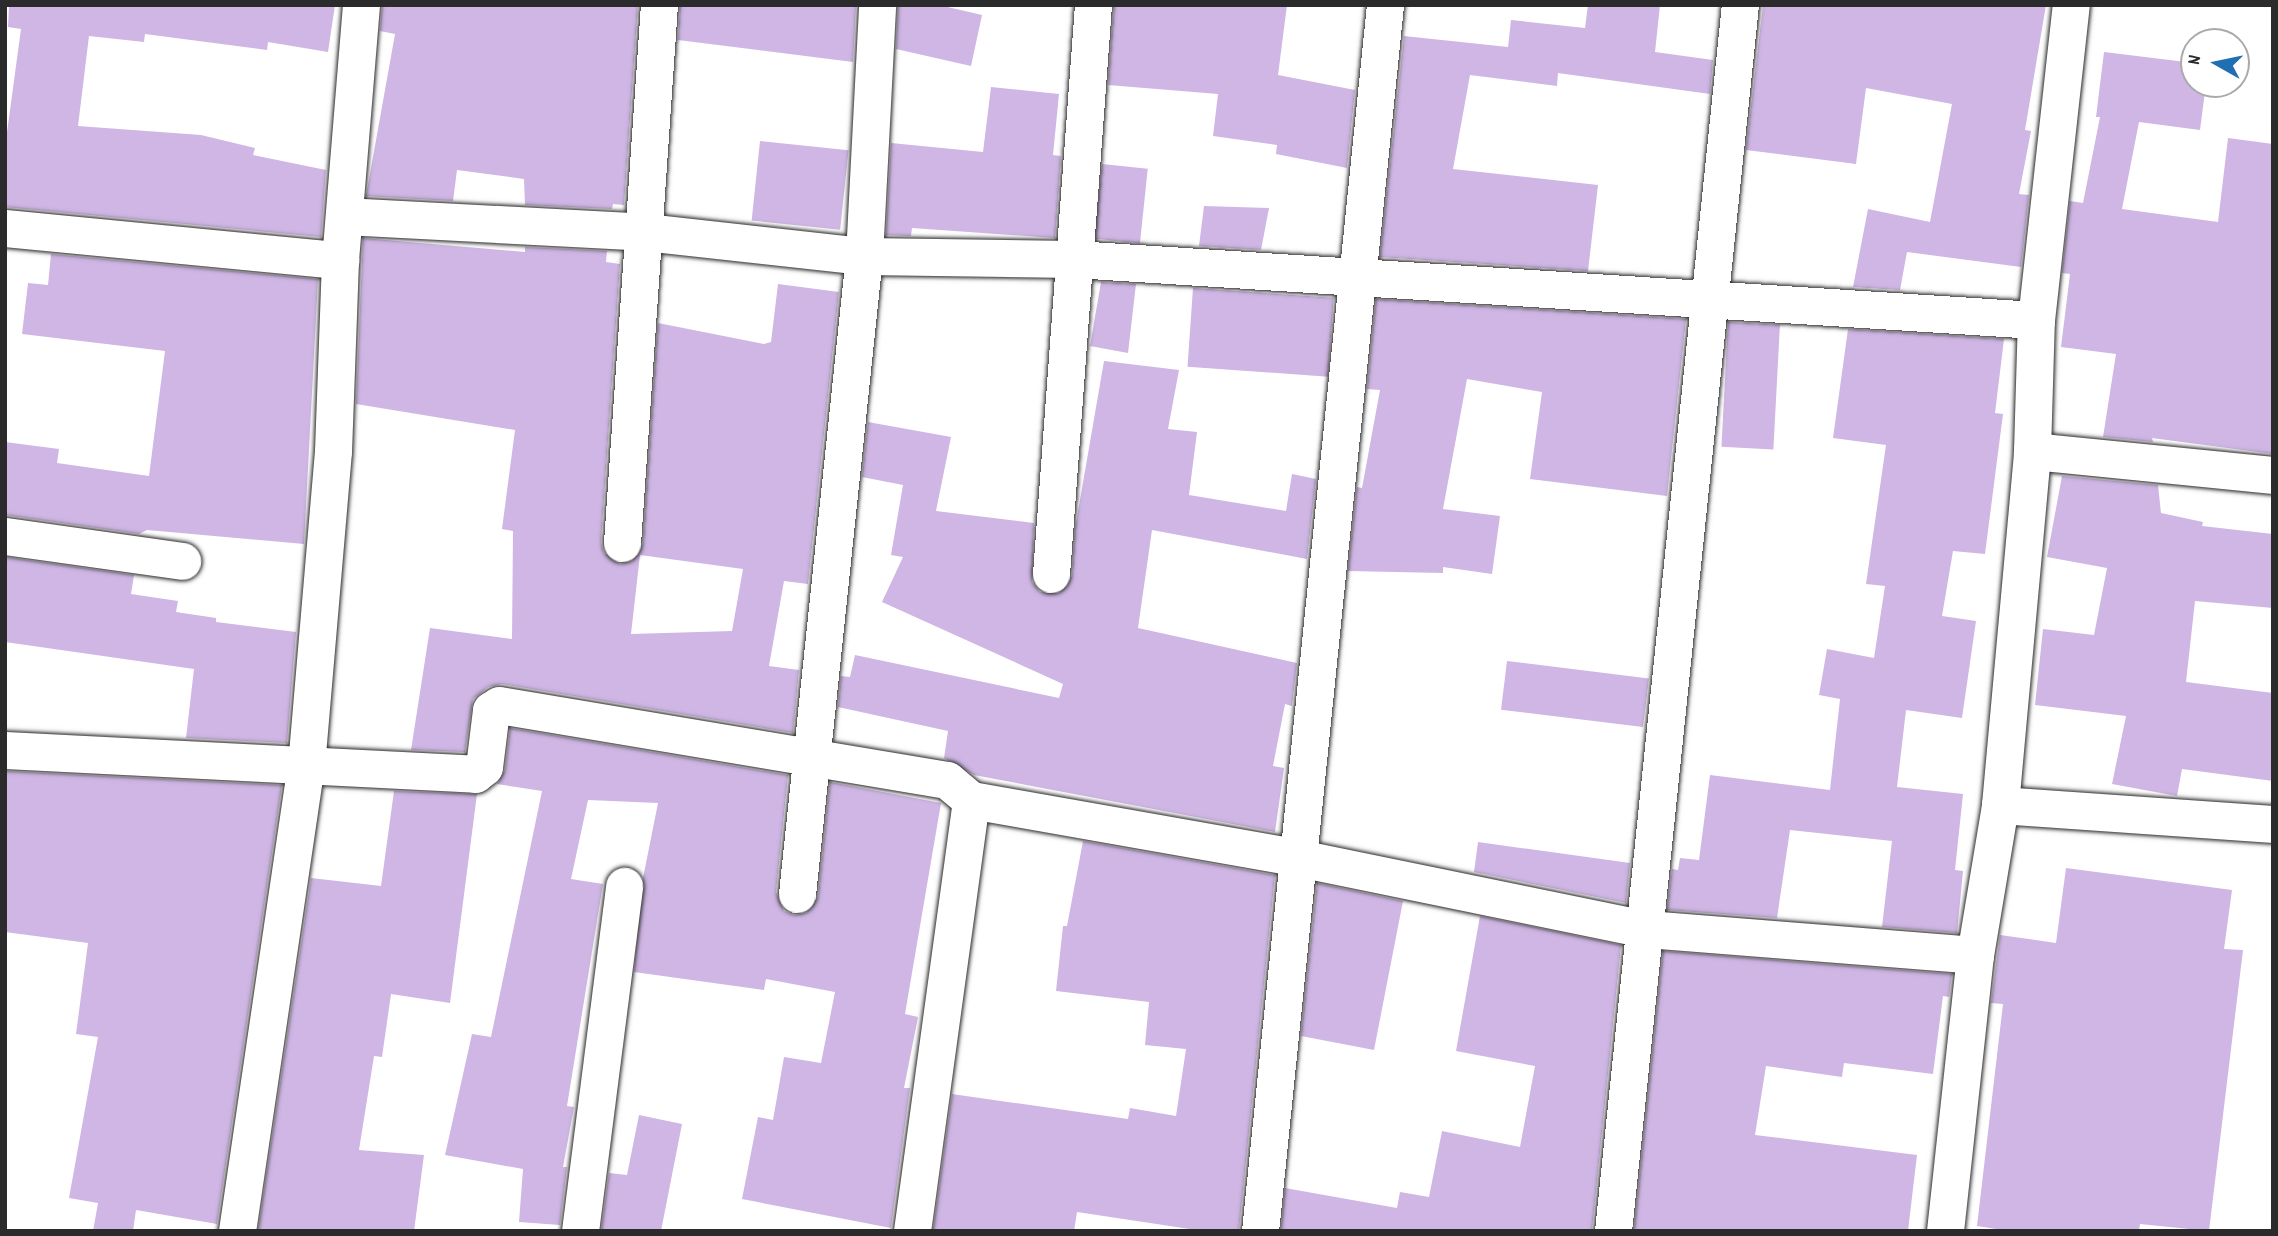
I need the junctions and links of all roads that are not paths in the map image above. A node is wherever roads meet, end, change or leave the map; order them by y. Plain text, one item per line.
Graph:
1 (361, 5) edge
2 (659, 5) edge
3 (877, 5) edge
4 (1093, 5) edge
5 (1384, 5) edge
6 (1740, 5) edge
7 (2071, 5) edge
8 (344, 216) junction
9 (5, 228) edge
10 (645, 232) junction
11 (864, 256) junction
12 (1074, 259) junction
13 (340, 260) junction
14 (1356, 277) junction
15 (1711, 299) junction
16 (2036, 320) junction
17 (2032, 451) junction
18 (2273, 475) edge
19 (5, 536) edge
20 (622, 543) dead end
21 (182, 561) dead end
22 (1051, 574) dead end
23 (5, 750) edge
24 (815, 756) junction
25 (306, 766) junction
26 (971, 800) junction
27 (2000, 805) junction
28 (2273, 824) edge
29 (1298, 859) junction
30 (624, 887) dead end
31 (797, 894) dead end
32 (1646, 929) junction
33 (1975, 955) junction
34 (237, 1231) edge
35 (580, 1231) edge
36 (912, 1231) edge
37 (1260, 1231) edge
38 (1613, 1231) edge
39 (1945, 1231) edge

1 - 8 street
2 - 10 street
3 - 11 street
4 - 12 street
5 - 14 street
6 - 15 street
7 - 16 street
8 - 10 street
8 - 13 street
9 - 13 street
10 - 11 street
10 - 20 street
11 - 12 street
11 - 24 street
12 - 14 street
12 - 22 street
13 - 25 street
14 - 15 street
14 - 29 street
15 - 16 street
15 - 32 street
16 - 17 street
17 - 18 street
17 - 27 street
19 - 21 street
23 - 25 street
24 - 25 street
24 - 26 street
24 - 31 street
25 - 34 street
26 - 29 street
26 - 36 street
27 - 28 street
27 - 33 street
29 - 32 street
29 - 37 street
30 - 35 street
32 - 33 street
32 - 38 street
33 - 39 street

